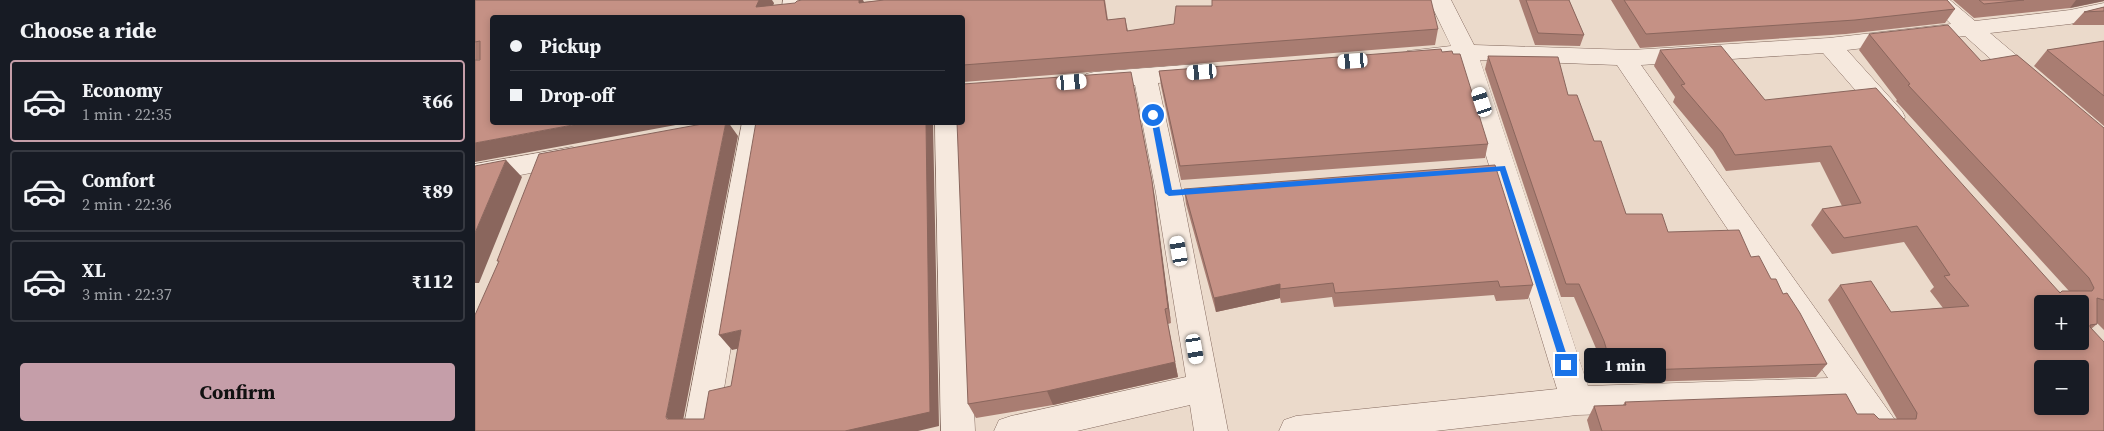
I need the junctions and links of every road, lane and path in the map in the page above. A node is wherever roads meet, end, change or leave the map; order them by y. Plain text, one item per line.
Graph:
1 (794, 0) edge
2 (1440, 0) edge
3 (1937, 0) edge
4 (2104, 10) edge
5 (792, 15) edge
6 (1970, 29) junction
7 (1829, 45) junction
8 (1466, 52) junction
9 (1623, 57) junction
10 (1398, 58) edge
11 (1223, 70) edge
12 (1145, 76) junction
13 (1068, 82) edge
14 (2052, 98) edge
15 (743, 125) edge
16 (755, 125) edge
17 (948, 125) edge
18 (726, 128) edge
19 (1908, 134) edge
20 (591, 152) edge
21 (543, 161) junction
22 (1503, 168) junction
23 (1473, 170) edge
24 (475, 174) edge
25 (532, 188) edge
26 (1198, 191) edge
27 (1169, 193) junction
28 (1202, 388) junction
29 (1855, 391) junction
30 (1577, 401) junction
31 (700, 431) edge
32 (958, 431) edge
33 (1011, 431) edge
34 (1211, 431) edge
35 (1296, 431) edge
36 (1883, 431) edge

1 - 5 street
2 - 8 street
3 - 6 street
4 - 6 street
6 - 7 street
6 - 14 street
7 - 9 street
7 - 19 street
8 - 9 street
8 - 10 street
8 - 22 street
9 - 29 street
11 - 12 street
12 - 13 street
12 - 27 street
15 - 18 street
16 - 31 street
17 - 32 street
20 - 21 street
21 - 24 street
21 - 25 street
22 - 23 street
22 - 30 street
26 - 27 street
27 - 28 street
28 - 33 street
28 - 34 street
29 - 30 street
29 - 36 street
30 - 35 street

